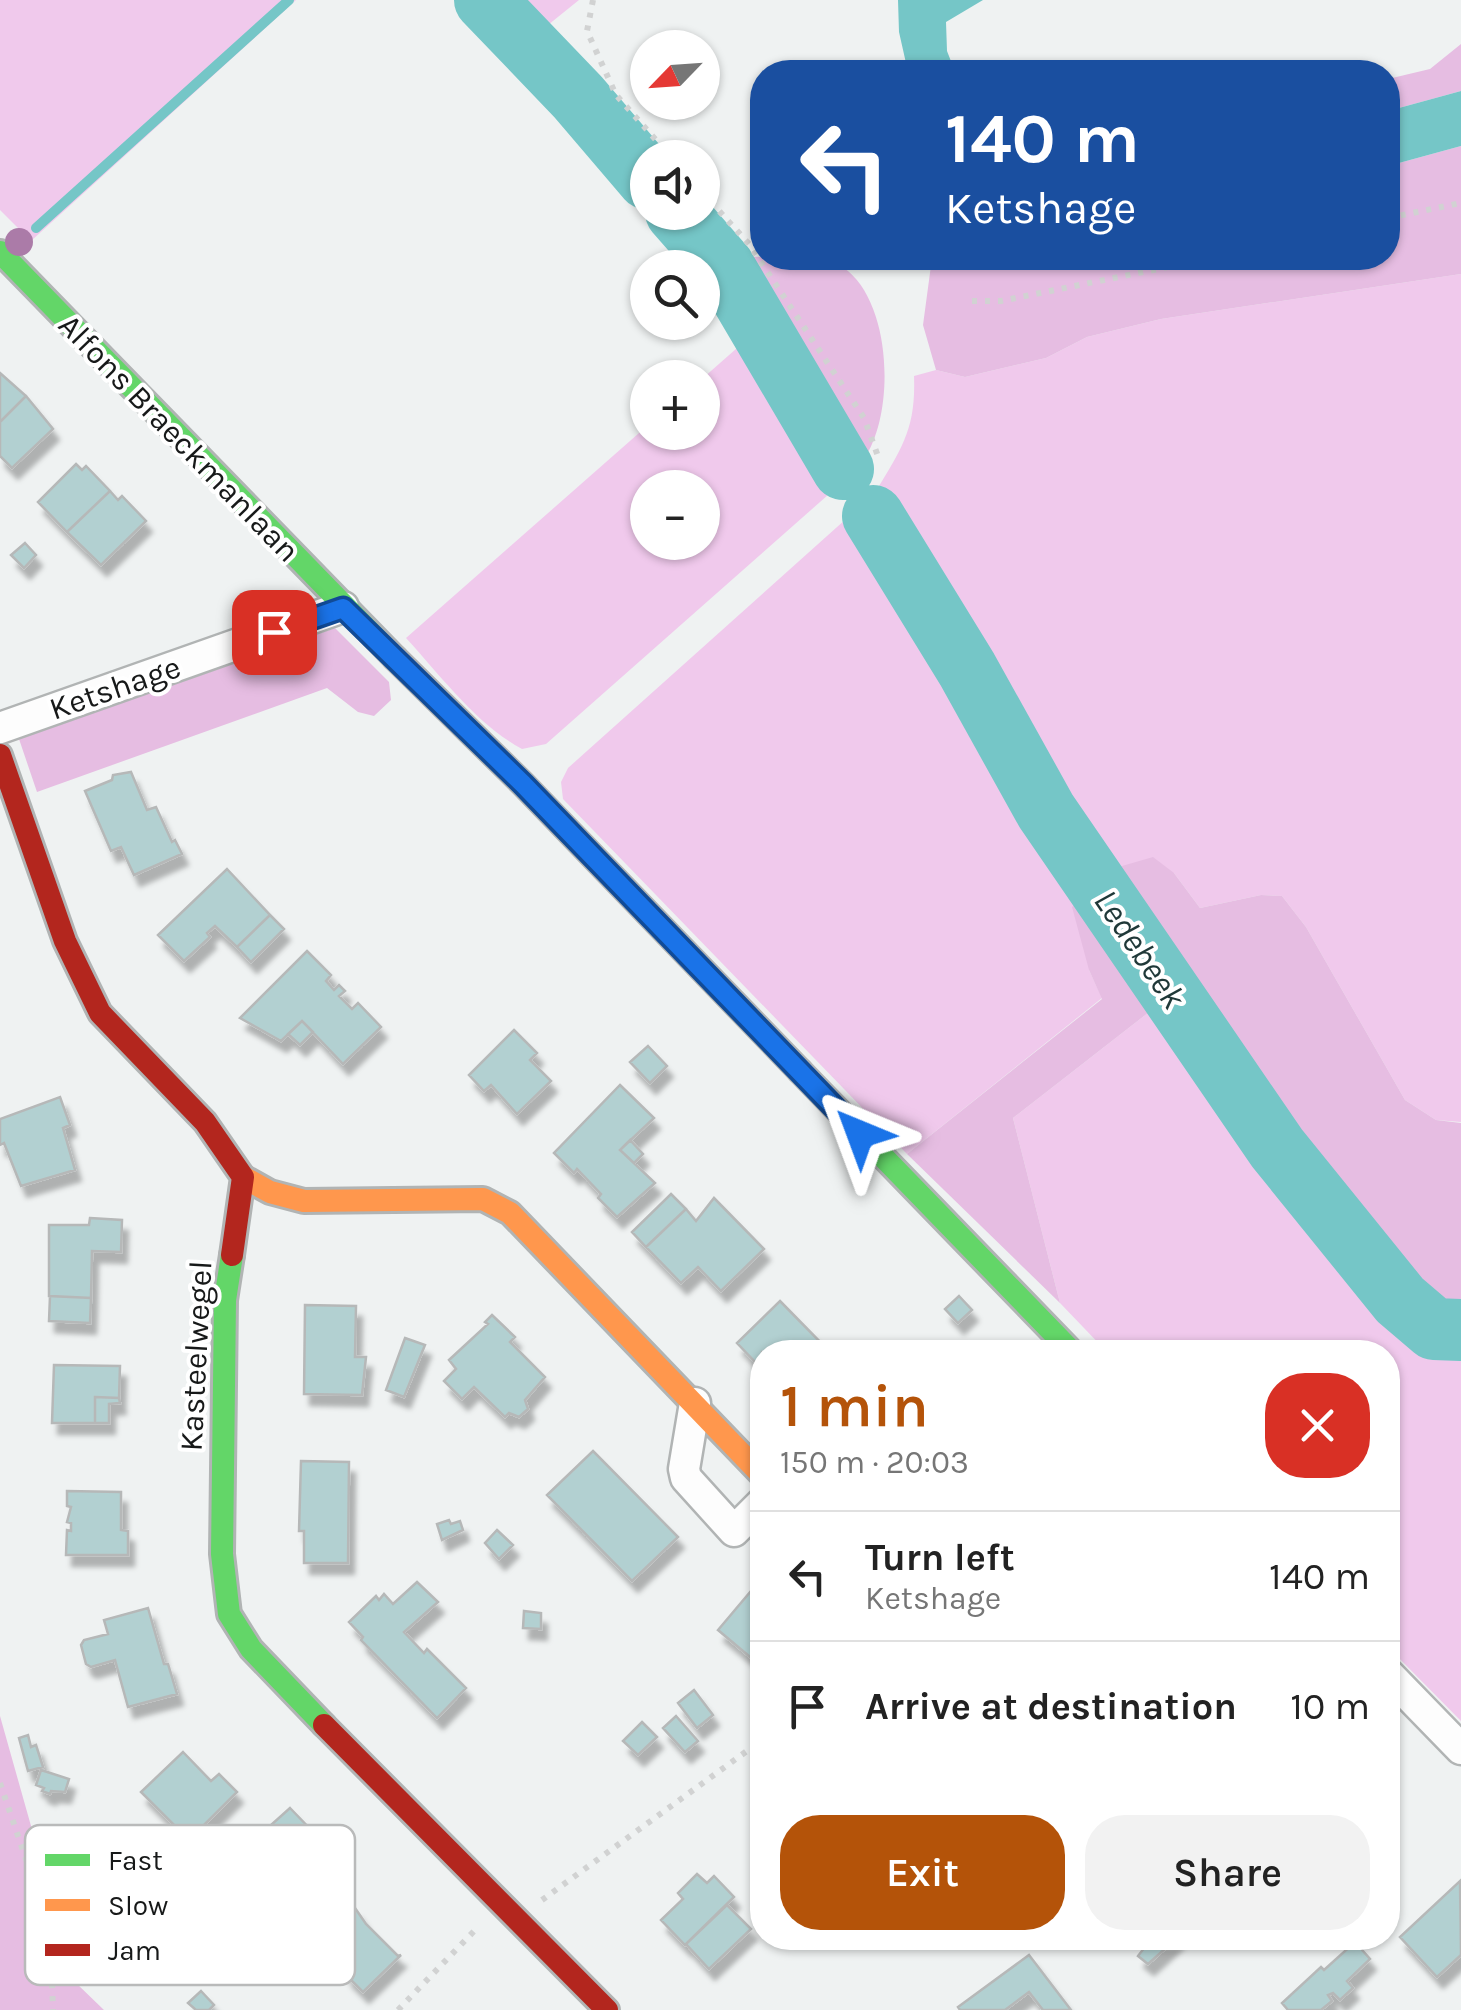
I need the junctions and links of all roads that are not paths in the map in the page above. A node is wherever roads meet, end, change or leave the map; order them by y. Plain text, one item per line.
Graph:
1 (0, 252) edge
2 (343, 608) junction
3 (0, 728) edge
4 (0, 755) edge
5 (243, 1178) junction
6 (1060, 1340) edge
7 (695, 1403) junction
8 (750, 1462) edge
9 (750, 1516) edge
10 (1400, 1686) edge
11 (1461, 1749) edge
12 (607, 2010) edge

1 - 2 street, Alfons Braeckmanlaan
2 - 3 street, Ketshage
2 - 6 street, Alfons Braeckmanlaan
4 - 5 street
5 - 7 street
5 - 12 street, Kasteelwegel
7 - 8 street
7 - 9 street
10 - 11 street

